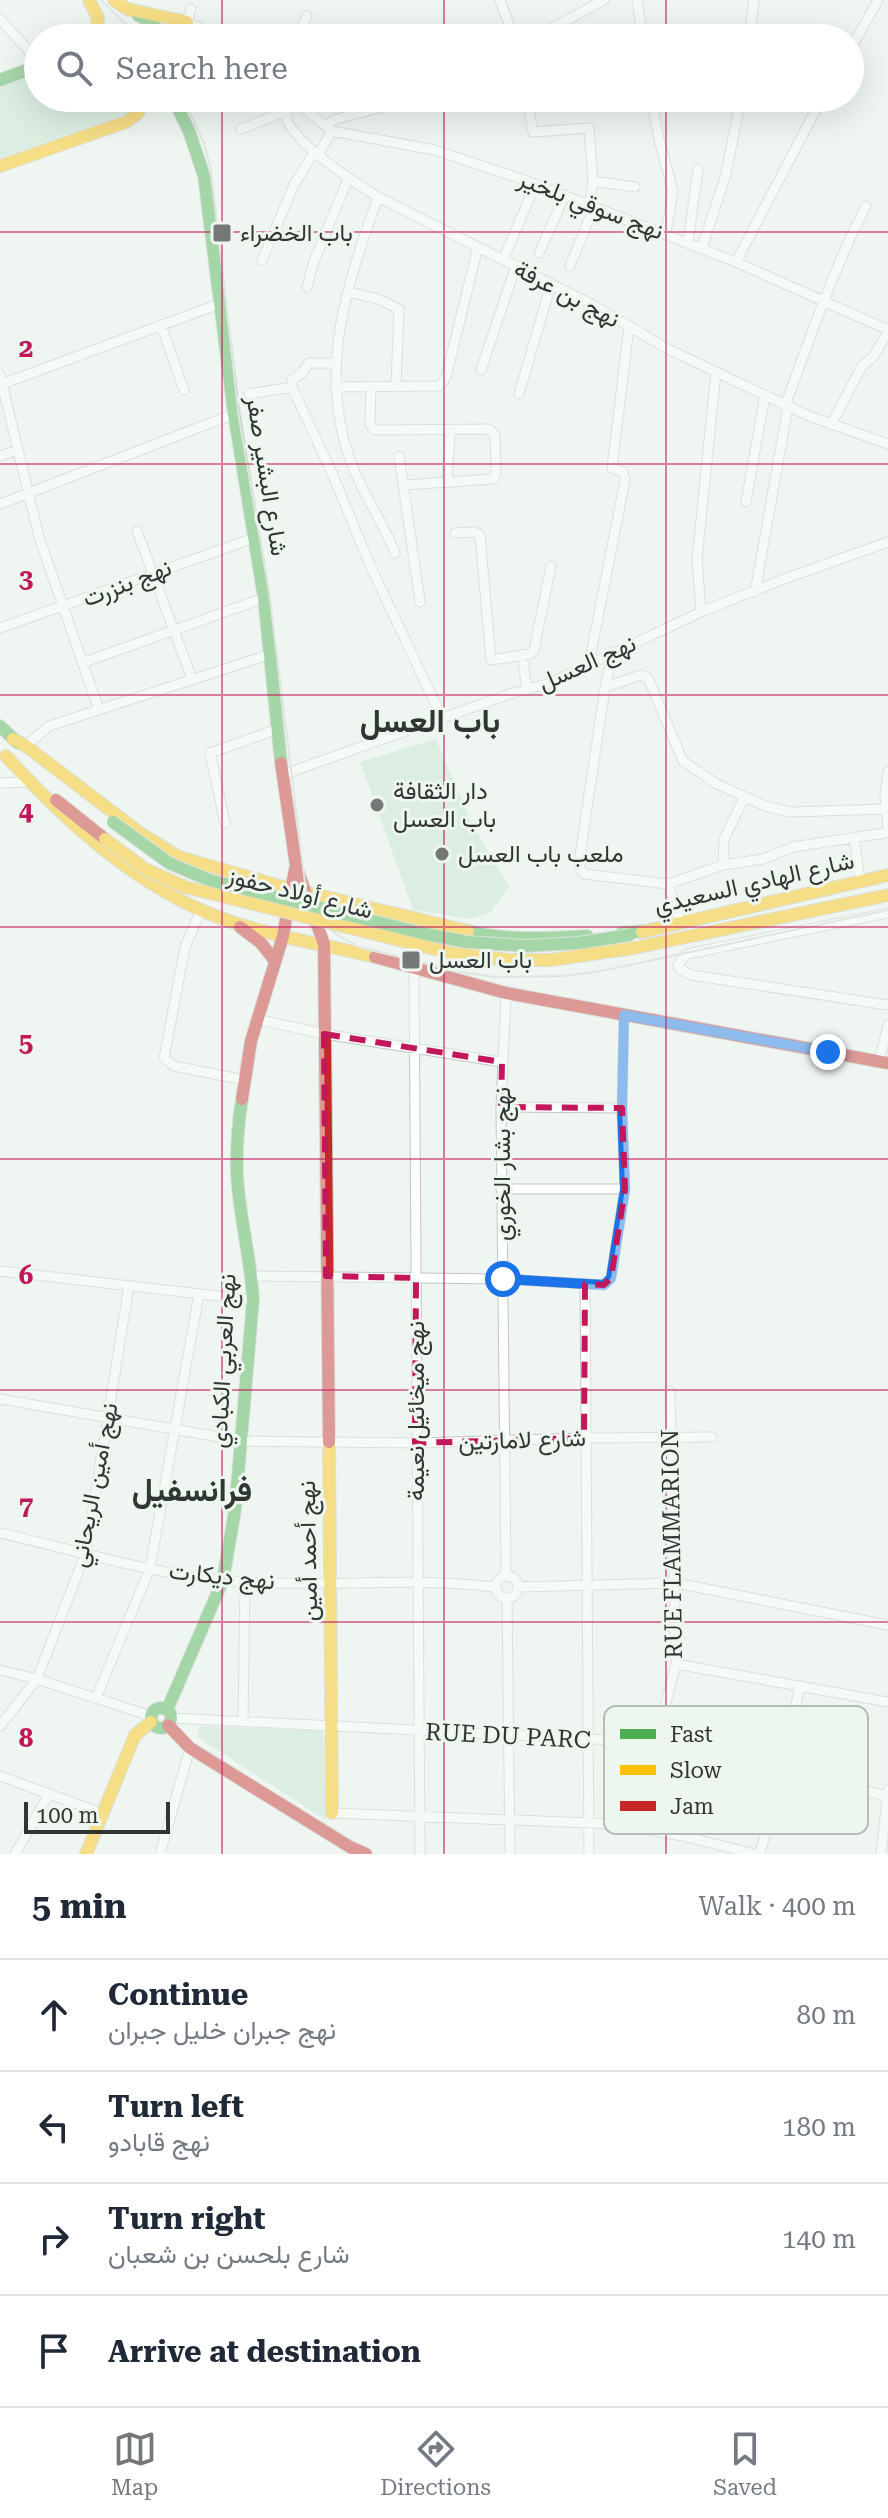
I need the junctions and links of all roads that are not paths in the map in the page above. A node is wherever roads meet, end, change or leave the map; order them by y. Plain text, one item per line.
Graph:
1 (89, 0) edge
2 (114, 0) edge
3 (500, 0) edge
4 (604, 0) edge
5 (637, 0) edge
6 (754, 0) edge
7 (878, 0) edge
8 (127, 9) junction
9 (191, 9) edge
10 (307, 16) dead end
11 (0, 19) edge
12 (99, 24) edge
13 (153, 24) edge
14 (303, 24) edge
15 (509, 24) edge
16 (560, 24) edge
17 (641, 24) edge
18 (751, 24) edge
19 (864, 24) edge
20 (24, 47) edge
21 (24, 69) edge
22 (0, 80) edge
23 (138, 112) edge
24 (180, 112) edge
25 (274, 112) edge
26 (288, 112) edge
27 (305, 112) edge
28 (363, 112) edge
29 (529, 112) edge
30 (654, 112) edge
31 (738, 112) edge
32 (815, 112) edge
33 (329, 128) junction
34 (241, 129) dead end
35 (316, 153) junction
36 (0, 166) edge
37 (698, 169) dead end
38 (348, 179) junction
39 (593, 181) junction
40 (535, 185) junction
41 (635, 187) dead end
42 (565, 195) junction
43 (378, 197) junction
44 (592, 206) junction
45 (866, 206) dead end
46 (666, 233) junction
47 (688, 242) junction
48 (478, 247) junction
49 (702, 248) junction
50 (539, 253) dead end
51 (262, 260) dead end
52 (503, 260) junction
53 (736, 262) junction
54 (516, 266) junction
55 (570, 266) dead end
56 (551, 284) junction
57 (307, 287) dead end
58 (349, 292) junction
59 (825, 302) junction
60 (219, 304) junction
61 (161, 325) junction
62 (629, 327) junction
63 (888, 331) edge
64 (334, 363) junction
65 (481, 370) dead end
66 (716, 372) junction
67 (1, 380) edge
68 (292, 387) junction
69 (335, 387) junction
70 (371, 387) junction
71 (396, 387) junction
72 (184, 390) dead end
73 (249, 394) dead end
74 (519, 394) dead end
75 (765, 395) junction
76 (787, 406) junction
77 (234, 414) junction
78 (831, 425) junction
79 (450, 431) junction
80 (888, 444) edge
81 (18, 450) junction
82 (0, 456) edge
83 (399, 456) dead end
84 (447, 483) junction
85 (403, 485) junction
86 (27, 495) junction
87 (746, 502) dead end
88 (0, 504) edge
89 (137, 531) dead end
90 (455, 533) dead end
91 (254, 538) junction
92 (888, 542) edge
93 (395, 553) dead end
94 (551, 566) dead end
95 (154, 572) junction
96 (755, 592) junction
97 (264, 598) junction
98 (420, 602) dead end
99 (62, 608) junction
100 (701, 612) junction
101 (0, 628) edge
102 (175, 630) junction
103 (613, 652) junction
104 (271, 654) junction
105 (522, 655) junction
106 (82, 663) junction
107 (589, 664) junction
108 (192, 679) junction
109 (605, 687) junction
110 (527, 690) junction
111 (99, 710) junction
112 (443, 720) junction
113 (0, 726) edge
114 (278, 729) junction
115 (13, 739) junction
116 (26, 746) junction
117 (3, 753) edge
118 (888, 772) edge
119 (282, 775) junction
120 (29, 782) junction
121 (0, 783) edge
122 (744, 798) junction
123 (885, 809) junction
124 (225, 823) dead end
125 (854, 837) junction
126 (723, 865) junction
127 (296, 866) joint
128 (888, 875) edge
129 (860, 880) junction
130 (668, 884) junction
131 (298, 890) junction
132 (888, 895) edge
133 (201, 910) junction
134 (888, 913) edge
135 (680, 922) junction
136 (235, 923) junction
137 (646, 931) junction
138 (283, 936) junction
139 (632, 941) junction
140 (324, 944) junction
141 (275, 961) junction
142 (414, 969) junction
143 (506, 993) junction
144 (888, 1005) edge
145 (624, 1015) junction
146 (257, 1019) junction
147 (888, 1025) edge
148 (324, 1034) junction
149 (412, 1048) junction
150 (502, 1062) junction
151 (884, 1063) edge
152 (244, 1080) junction
153 (501, 1107) junction
154 (622, 1108) junction
155 (501, 1189) junction
156 (625, 1189) junction
157 (0, 1271) edge
158 (252, 1276) junction
159 (326, 1276) junction
160 (416, 1278) junction
161 (503, 1279) junction
162 (585, 1284) junction
163 (129, 1286) junction
164 (199, 1294) junction
165 (253, 1300) junction
166 (670, 1391) dead end
167 (0, 1399) edge
168 (108, 1418) junction
169 (176, 1429) junction
170 (670, 1437) junction
171 (712, 1437) dead end
172 (584, 1438) junction
173 (505, 1440) junction
174 (242, 1441) junction
175 (328, 1442) junction
176 (415, 1443) junction
177 (0, 1533) edge
178 (86, 1552) junction
179 (150, 1568) junction
180 (506, 1575) junction
181 (223, 1580) junction
182 (245, 1582) junction
183 (418, 1583) junction
184 (676, 1583) junction
185 (332, 1584) junction
186 (586, 1586) junction
187 (495, 1587) junction
188 (518, 1587) junction
189 (507, 1598) junction
190 (888, 1625) edge
191 (676, 1664) junction
192 (0, 1670) edge
193 (37, 1679) junction
194 (800, 1686) junction
195 (96, 1698) junction
196 (888, 1702) edge
197 (665, 1706) edge
198 (796, 1706) edge
199 (168, 1718) junction
200 (151, 1719) junction
201 (243, 1721) junction
202 (0, 1726) edge
203 (330, 1727) junction
204 (421, 1732) junction
205 (509, 1736) junction
206 (587, 1740) junction
207 (604, 1740) edge
208 (190, 1748) junction
209 (0, 1776) edge
210 (868, 1789) edge
211 (888, 1793) edge
212 (49, 1794) junction
213 (101, 1813) junction
214 (332, 1813) joint
215 (420, 1817) junction
216 (512, 1821) junction
217 (590, 1825) junction
218 (604, 1825) edge
219 (673, 1834) edge
220 (764, 1834) edge
221 (15, 1854) edge
222 (86, 1854) edge
223 (160, 1854) edge
224 (366, 1854) edge
225 (420, 1854) edge
226 (510, 1854) edge
227 (589, 1854) edge
228 (758, 1854) edge
229 (881, 1854) edge

1 - 12 street
2 - 8 street
3 - 15 street
4 - 16 street
5 - 17 street
6 - 18 street
7 - 19 street
8 - 9 street
8 - 13 street
10 - 14 street
11 - 20 street
21 - 22 street
23 - 36 street
24 - 60 street, شارع البشير صفر
25 - 34 street
26 - 35 street, نهج بن عرفة
27 - 33 street, نهج سوقي بلخير
28 - 33 street
29 - 39 street
30 - 46 street
31 - 49 street
32 - 53 street
33 - 35 street
33 - 40 street, نهج سوقي بلخير
35 - 38 street, نهج بن عرفة
35 - 51 street
37 - 47 street
38 - 43 street, نهج بن عرفة
38 - 57 street
39 - 41 street
39 - 44 street
40 - 42 street, نهج سوقي بلخير
40 - 52 street
42 - 44 street, نهج سوقي بلخير
42 - 50 street
43 - 48 street, نهج بن عرفة
43 - 58 street
44 - 46 street, نهج سوقي بلخير
44 - 55 street
45 - 59 street
46 - 47 street, نهج سوقي بلخير
47 - 49 street, نهج سوقي بلخير
48 - 52 street, نهج بن عرفة
48 - 71 street
49 - 53 street, نهج سوقي بلخير
52 - 54 street, نهج بن عرفة
53 - 59 street, نهج سوقي بلخير
54 - 56 street, نهج بن عرفة
54 - 65 street
56 - 62 street, نهج بن عرفة
56 - 74 street
58 - 64 street
58 - 71 street
59 - 63 street, نهج سوقي بلخير
59 - 76 street
60 - 61 street
60 - 77 street, شارع البشير صفر
61 - 67 street
61 - 72 street
62 - 66 street, نهج بن عرفة
62 - 107 street
63 - 78 street
64 - 68 street
64 - 69 street
66 - 75 street, نهج بن عرفة
66 - 100 street
67 - 81 street
68 - 73 street
68 - 112 street
69 - 70 street
69 - 93 street
70 - 71 street
70 - 79 street
75 - 76 street, نهج بن عرفة
75 - 87 street
76 - 78 street, نهج بن عرفة
76 - 96 street
77 - 86 street
77 - 91 street, شارع البشير صفر
78 - 80 street, نهج بن عرفة
79 - 84 street
79 - 84 street
81 - 82 street
81 - 86 street
83 - 85 street
84 - 85 street
85 - 98 street
86 - 88 street
86 - 99 street
89 - 95 street
90 - 105 street
91 - 95 street, نهج بنزرت
91 - 97 street, شارع البشير صفر
92 - 96 street, نهج العسل
94 - 105 street
95 - 99 street, نهج بنزرت
95 - 102 street
96 - 100 street, نهج العسل
97 - 102 street
97 - 104 street, شارع البشير صفر
99 - 101 street, نهج بنزرت
99 - 106 street
100 - 103 street, نهج العسل
102 - 106 street
102 - 108 street
103 - 107 street, نهج العسل
103 - 109 street
104 - 108 street
104 - 114 street, شارع البشير صفر
105 - 110 street
106 - 111 street
107 - 110 street, نهج العسل
108 - 111 street
109 - 122 street
109 - 130 street
110 - 112 street, نهج العسل
111 - 116 street
112 - 119 street, نهج العسل
113 - 115 street, شارع أولاد حفوز
114 - 119 street, شارع البشير صفر
114 - 124 street
115 - 116 street, شارع أولاد حفوز
115 - 139 street, شارع أولاد حفوز, bridge
116 - 131 street, شارع أولاد حفوز
117 - 120 street
117 - 139 street, شارع أولاد حفوز, bridge
118 - 123 street
119 - 127 street, شارع البشير صفر
120 - 121 street
120 - 133 street
122 - 123 street
122 - 126 street
123 - 125 street
125 - 126 street
125 - 129 street
126 - 130 street
127 - 131 street, نهج أحمد أمين
128 - 129 street, شارع الهادي السعيدي
129 - 135 street, شارع الهادي السعيدي
130 - 135 street
131 - 137 street, شارع أولاد حفوز
131 - 138 street, نهج العربي الكبادي
131 - 140 street, نهج أحمد أمين
132 - 139 street, شارع الهادي السعيدي
133 - 136 street
133 - 152 street
134 - 144 street
135 - 137 street, شارع الهادي السعيدي
136 - 138 street
136 - 141 street
137 - 139 street, شارع الهادي السعيدي
138 - 140 street
138 - 141 street, نهج العربي الكبادي
140 - 142 street
140 - 148 street, نهج أحمد أمين
141 - 146 street, نهج العربي الكبادي
142 - 143 street
142 - 149 street, نهج ميخائيل نعيمة
143 - 145 street
143 - 150 street, نهج بشار الخوري
145 - 151 street
145 - 154 street
146 - 148 street
146 - 152 street, نهج العربي الكبادي
147 - 151 street
148 - 149 street
148 - 159 street, نهج أحمد أمين
149 - 150 street
149 - 160 street, نهج ميخائيل نعيمة
150 - 153 street, نهج بشار الخوري
152 - 158 street, نهج العربي الكبادي
153 - 154 street
153 - 155 street, نهج بشار الخوري
154 - 156 street
155 - 156 street
155 - 161 street, نهج بشار الخوري
156 - 162 street
157 - 163 street
158 - 159 street
158 - 165 street, نهج العربي الكبادي
159 - 160 street
159 - 175 street, نهج أحمد أمين
160 - 161 street
160 - 176 street, نهج ميخائيل نعيمة
161 - 162 street
161 - 173 street, نهج بشار الخوري
162 - 172 street
163 - 164 street
163 - 168 street, نهج أمين الريحاني
164 - 165 street
164 - 169 street
165 - 174 street, نهج العربي الكبادي
166 - 170 street, RUE FLAMMARION
167 - 168 street, شارع لامارتين
168 - 169 street, شارع لامارتين
168 - 178 street, نهج أمين الريحاني
169 - 174 street, شارع لامارتين
169 - 179 street
170 - 171 street, شارع لامارتين
170 - 172 street, شارع لامارتين
170 - 184 street, RUE FLAMMARION
172 - 173 street, شارع لامارتين
172 - 186 street
173 - 176 street, شارع لامارتين
173 - 180 street, نهج بشار الخوري
174 - 175 street, شارع لامارتين
174 - 181 street, نهج العربي الكبادي
175 - 176 street, شارع لامارتين
175 - 185 street, نهج أحمد أمين
176 - 183 street, نهج ميخائيل نعيمة
177 - 178 street, نهج ديكارت
178 - 179 street, نهج ديكارت
178 - 193 street, نهج أمين الريحاني
179 - 181 street, نهج ديكارت
179 - 195 street
180 - 187 street
180 - 188 street
181 - 182 street, نهج ديكارت
181 - 199 street, نهج العربي الكبادي
182 - 185 street, نهج ديكارت
182 - 201 street
183 - 185 street, نهج ديكارت
183 - 187 street, نهج ديكارت
183 - 204 street, نهج ميخائيل نعيمة
184 - 186 street
184 - 190 street
184 - 191 street, RUE FLAMMARION
185 - 203 street, نهج أحمد أمين
186 - 188 street
186 - 206 street
187 - 189 street
188 - 189 street
189 - 205 street
191 - 194 street
191 - 197 street, RUE FLAMMARION
192 - 193 street
193 - 195 street
193 - 202 street, نهج أمين الريحاني
194 - 196 street
194 - 198 street
195 - 200 street
199 - 200 street
199 - 201 street, RUE DU PARC
199 - 208 street
200 - 213 street
201 - 203 street, RUE DU PARC
203 - 204 street, RUE DU PARC
203 - 214 street, نهج أحمد أمين
204 - 205 street, RUE DU PARC
204 - 215 street, نهج ميخائيل نعيمة
205 - 206 street, RUE DU PARC
205 - 216 street
206 - 207 street, RUE DU PARC
206 - 217 street
208 - 223 street
208 - 224 street
209 - 212 street
210 - 211 street, RUE DU PARC
211 - 229 street
212 - 213 street
212 - 221 street
213 - 222 street
214 - 215 street, نهج أحمد أمين
215 - 216 street, نهج أحمد أمين
215 - 225 street, نهج ميخائيل نعيمة
216 - 217 street, نهج أحمد أمين
216 - 226 street
217 - 218 street, نهج أحمد أمين
217 - 227 street
219 - 228 street, نهج أحمد أمين
220 - 228 street

